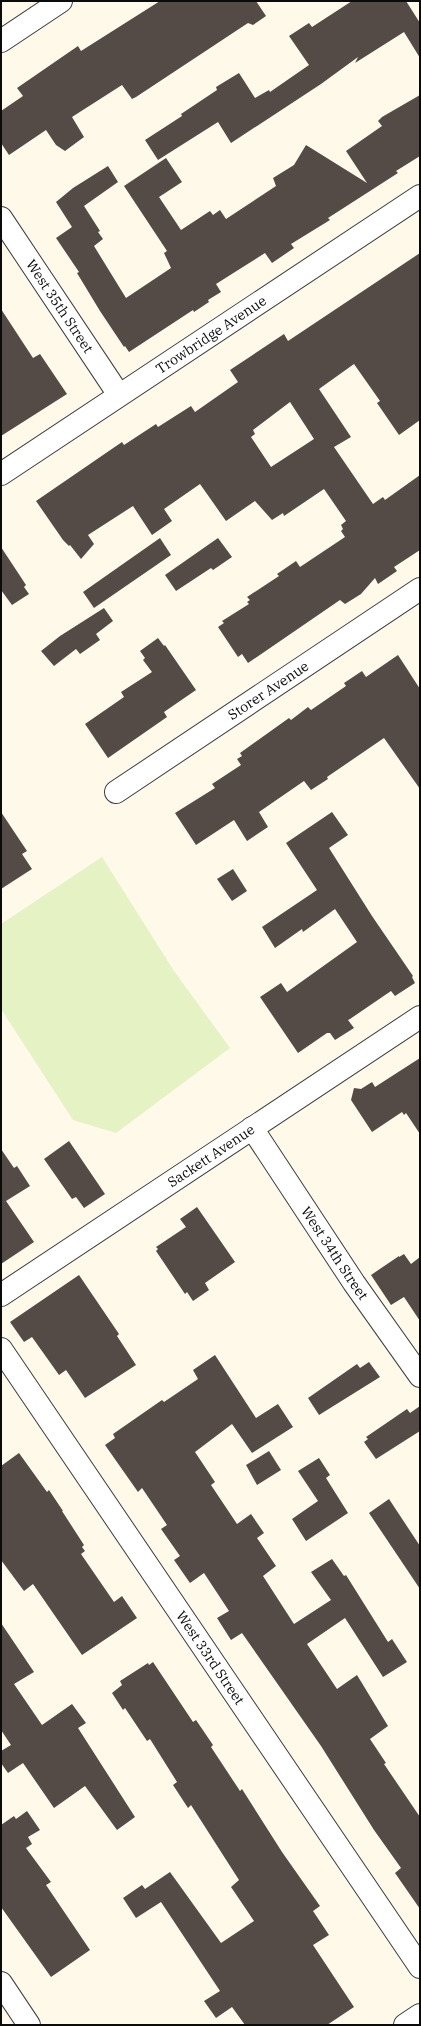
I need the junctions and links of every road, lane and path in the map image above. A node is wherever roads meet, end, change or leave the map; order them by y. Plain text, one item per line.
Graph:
1 (61, 1) edge
2 (1, 41) edge
3 (420, 196) edge
4 (1, 218) edge
5 (119, 395) junction
6 (1, 474) edge
7 (420, 589) edge
8 (116, 792) dead end
9 (420, 1017) edge
10 (252, 1128) junction
11 (1, 1295) edge
12 (1, 1349) edge
13 (420, 1376) edge
14 (420, 1967) edge
15 (1, 1982) edge
16 (420, 2015) edge
17 (30, 2025) edge
18 (405, 2025) edge

1 - 2 street
3 - 5 street, Trowbridge Avenue
4 - 5 street, West 35th Street
5 - 6 street, Trowbridge Avenue
7 - 8 street, Storer Avenue
9 - 10 street, Sackett Avenue
10 - 11 street, Sackett Avenue
10 - 13 street, West 34th Street
12 - 14 street, West 33rd Street
15 - 17 street
16 - 18 street

